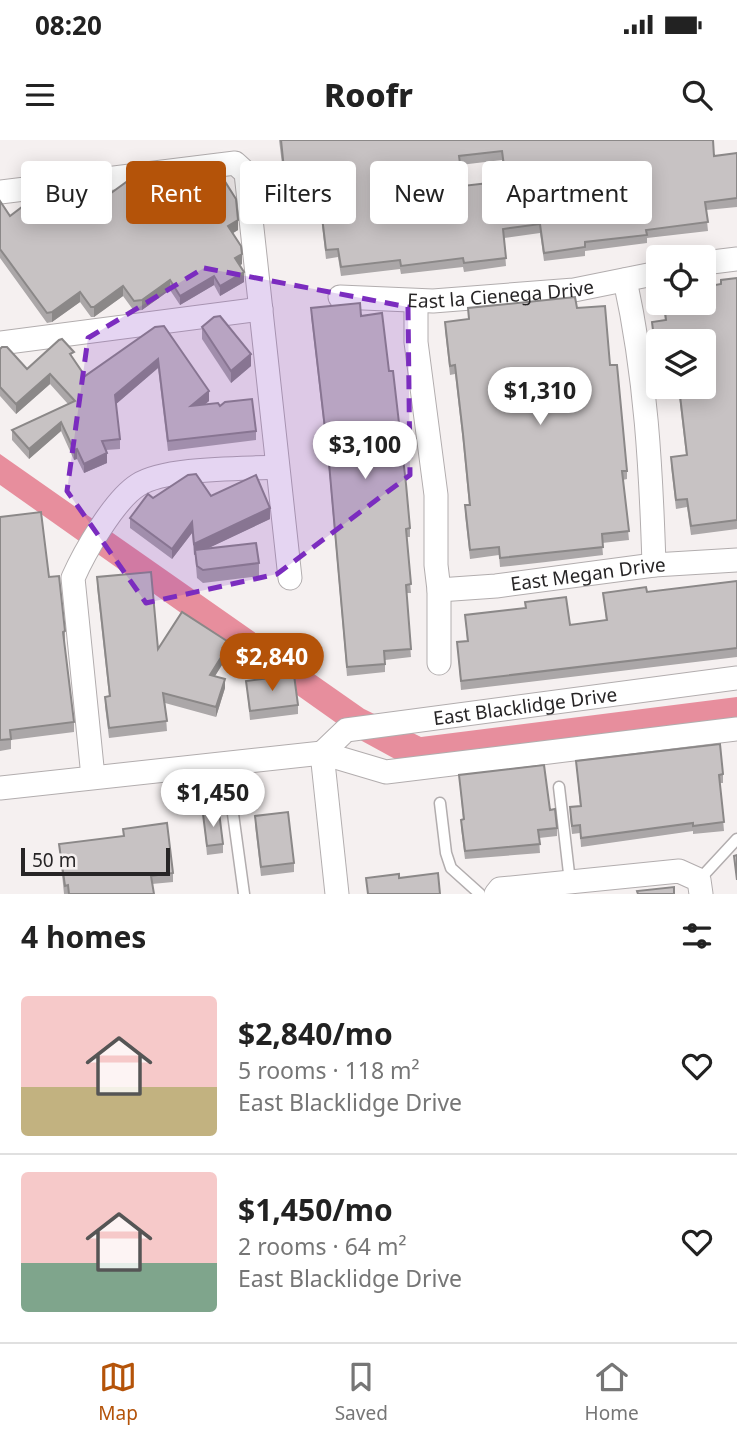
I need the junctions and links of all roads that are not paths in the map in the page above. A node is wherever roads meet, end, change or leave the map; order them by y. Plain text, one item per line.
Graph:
1 (0, 192) edge
2 (737, 259) edge
3 (716, 262) edge
4 (646, 276) edge
5 (625, 280) junction
6 (340, 297) dead end
7 (416, 302) junction
8 (261, 309) junction
9 (0, 343) edge
10 (277, 467) junction
11 (737, 560) edge
12 (654, 565) junction
13 (290, 578) dead end
14 (439, 590) junction
15 (439, 663) dead end
16 (737, 678) edge
17 (737, 729) edge
18 (322, 753) junction
19 (226, 762) junction
20 (93, 776) junction
21 (559, 787) dead end
22 (0, 788) edge
23 (440, 803) dead end
24 (737, 839) edge
25 (570, 882) junction
26 (700, 887) edge
27 (244, 894) edge
28 (337, 894) edge
29 (480, 894) edge
30 (496, 894) edge

1 - 8 street
2 - 3 street
4 - 5 street, East la Cienega Drive
5 - 7 street, East la Cienega Drive
5 - 12 street
6 - 7 street, East la Cienega Drive
7 - 14 street
8 - 9 street
8 - 10 street
10 - 13 street
10 - 20 street
11 - 12 street, East Megan Drive
12 - 14 street, East Megan Drive
14 - 15 street
16 - 18 street, East Blacklidge Drive
17 - 18 street
18 - 19 street
18 - 28 street
19 - 20 street
19 - 27 lane
20 - 22 street
21 - 25 lane
23 - 29 lane
24 - 26 lane
25 - 26 street
25 - 30 street

